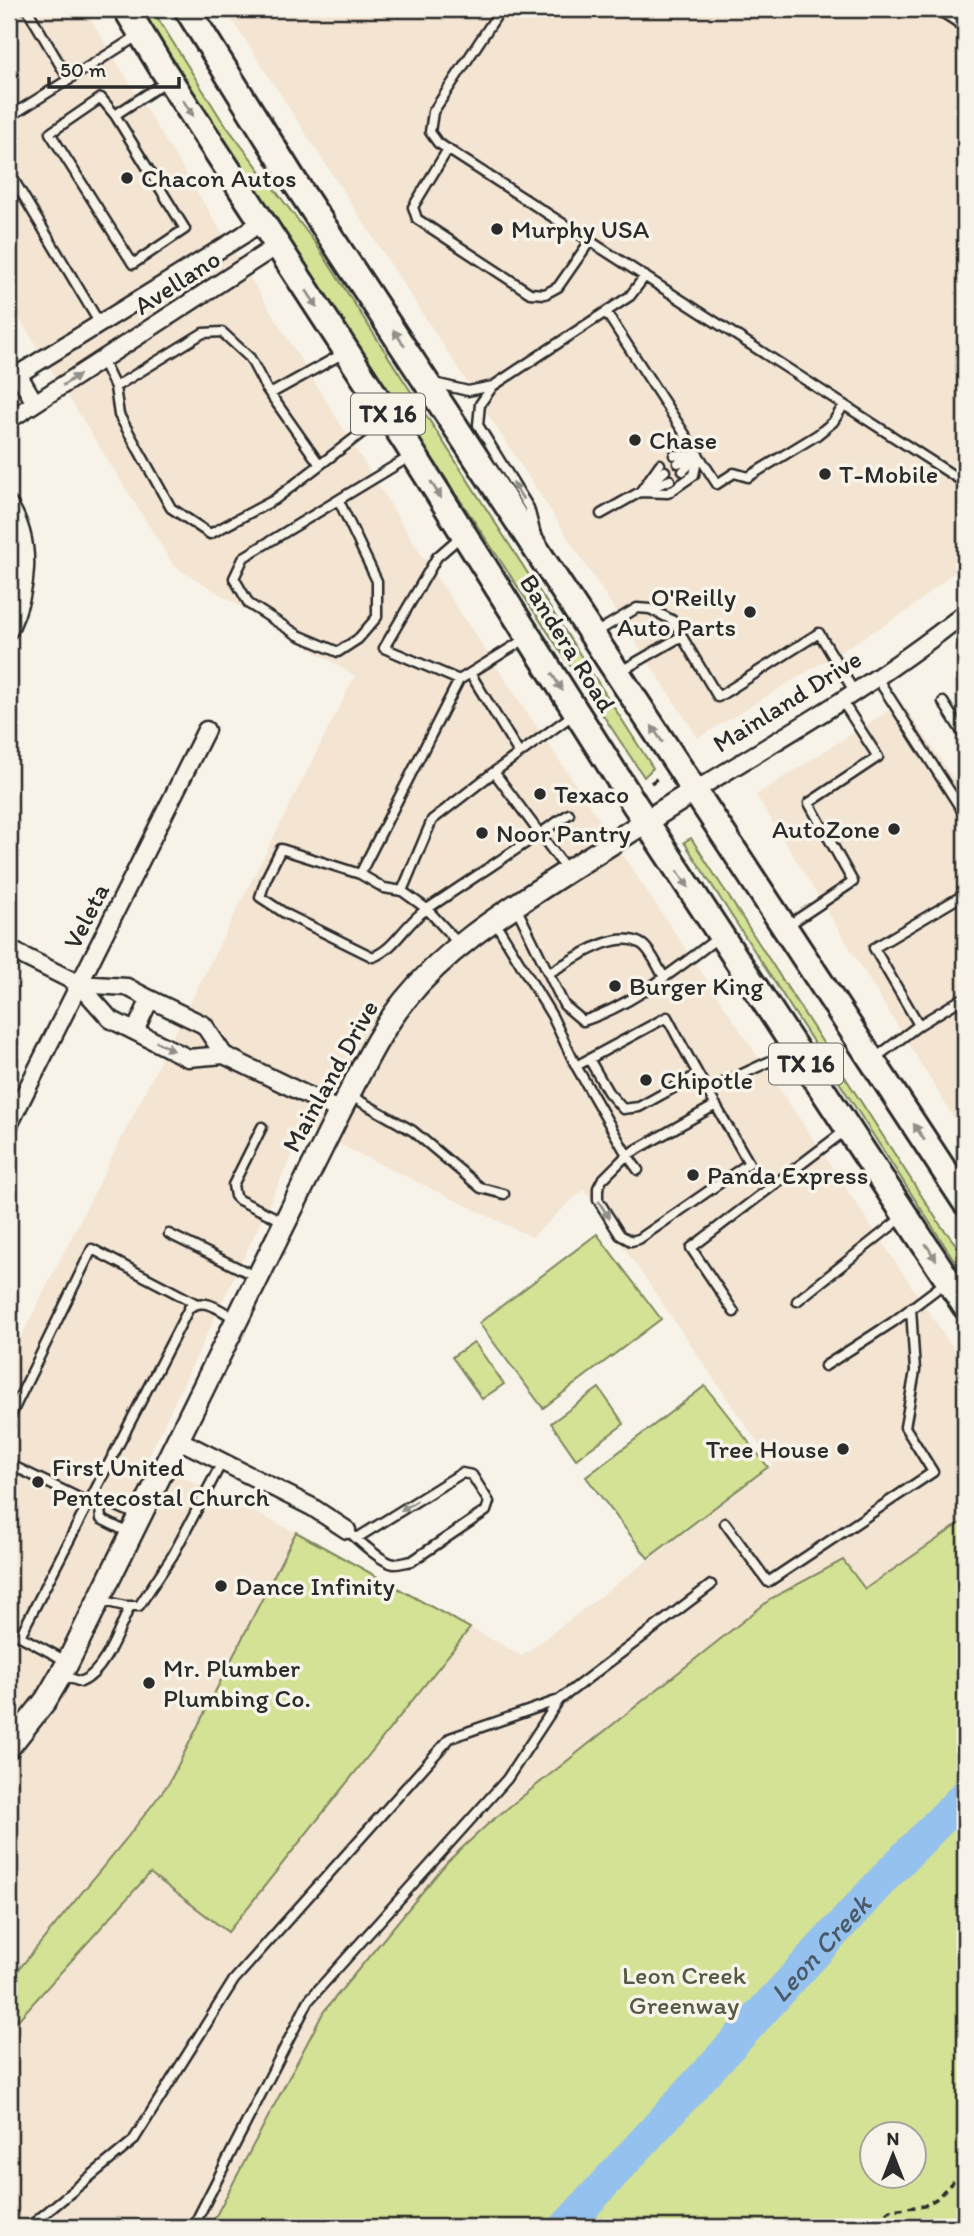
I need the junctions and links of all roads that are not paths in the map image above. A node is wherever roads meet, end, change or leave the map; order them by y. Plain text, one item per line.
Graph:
1 (27, 9) edge
2 (126, 9) edge
3 (187, 9) edge
4 (501, 9) edge
5 (937, 9) edge
6 (965, 27) edge
7 (141, 34) junction
8 (170, 79) junction
9 (69, 80) junction
10 (115, 115) junction
11 (9, 117) edge
12 (448, 149) junction
13 (9, 172) edge
14 (262, 220) junction
15 (590, 241) junction
16 (278, 245) junction
17 (645, 276) junction
18 (606, 312) junction
19 (100, 324) junction
20 (85, 332) junction
21 (346, 351) junction
22 (102, 360) junction
23 (13, 377) edge
24 (427, 380) junction
25 (492, 386) junction
26 (115, 387) junction
27 (270, 394) junction
28 (35, 403) junction
29 (844, 405) junction
30 (387, 413) junction
31 (9, 420) edge
32 (414, 455) junction
33 (698, 456) junction
34 (320, 465) junction
35 (663, 468) dead end
36 (670, 480) dead end
37 (965, 482) edge
38 (640, 492) junction
39 (340, 501) junction
40 (9, 505) edge
41 (601, 514) dead end
42 (464, 534) junction
43 (540, 555) junction
44 (965, 613) edge
45 (9, 630) edge
46 (592, 635) junction
47 (682, 636) junction
48 (529, 637) junction
49 (470, 673) junction
50 (618, 673) junction
51 (877, 678) junction
52 (459, 680) junction
53 (848, 697) junction
54 (943, 702) dead end
55 (576, 712) junction
56 (206, 730) dead end
57 (965, 737) edge
58 (519, 753) junction
59 (494, 772) junction
60 (694, 791) junction
61 (569, 814) dead end
62 (965, 815) edge
63 (646, 822) junction
64 (540, 836) junction
65 (568, 871) junction
66 (360, 874) junction
67 (402, 891) junction
68 (965, 894) edge
69 (515, 905) junction
70 (427, 909) junction
71 (494, 920) junction
72 (785, 928) junction
73 (721, 936) junction
74 (460, 945) junction
75 (9, 949) edge
76 (549, 973) junction
77 (664, 977) junction
78 (79, 985) junction
79 (965, 997) edge
80 (150, 999) junction
81 (919, 1025) junction
82 (135, 1031) junction
83 (796, 1049) junction
84 (224, 1055) junction
85 (589, 1059) junction
86 (872, 1060) junction
87 (576, 1066) junction
88 (697, 1074) junction
89 (708, 1090) junction
90 (344, 1103) junction
91 (716, 1105) junction
92 (9, 1125) edge
93 (262, 1127) dead end
94 (849, 1128) junction
95 (627, 1155) junction
96 (638, 1170) dead end
97 (504, 1194) dead end
98 (965, 1202) edge
99 (906, 1214) junction
100 (285, 1222) junction
101 (169, 1234) dead end
102 (257, 1277) junction
103 (949, 1280) junction
104 (797, 1301) dead end
105 (195, 1303) junction
106 (965, 1306) edge
107 (911, 1308) junction
108 (734, 1312) dead end
109 (236, 1319) junction
110 (825, 1366) dead end
111 (9, 1419) edge
112 (177, 1440) junction
113 (222, 1462) junction
114 (9, 1464) edge
115 (88, 1504) junction
116 (100, 1508) junction
117 (725, 1523) dead end
118 (135, 1525) junction
119 (352, 1534) junction
120 (711, 1585) dead end
121 (98, 1600) junction
122 (130, 1606) junction
123 (9, 1630) edge
124 (20, 1636) junction
125 (64, 1668) junction
126 (559, 1700) junction
127 (9, 1747) edge
128 (29, 2227) edge
129 (193, 2227) edge

1 - 9 lane
2 - 7 main road, Bandera Road / TX 16
24 -> 3 main road, Bandera Road / TX 16
4 - 12 lane
5 - 6 lane
7 - 8 main road, Bandera Road / TX 16
7 - 9 lane
8 - 10 lane
8 -> 14 main road, Bandera Road / TX 16
9 - 11 lane
10 - 10 lane
12 - 15 lane
12 - 15 lane
13 - 19 lane
14 - 16 main road, Bandera Road / TX 16
14 - 19 street, Avellano
15 - 17 lane
16 -> 21 main road, Bandera Road / TX 16
16 - 22 street, Avellano
17 - 18 lane
17 - 29 lane
18 - 25 lane
18 - 33 lane
19 - 20 street, Avellano
20 - 22 street
20 - 23 street, Avellano
21 - 27 lane
21 - 30 main road, Bandera Road / TX 16
22 - 26 lane
28 -> 22 street, Avellano
23 - 28 street, Avellano
24 - 25 lane
24 - 43 main road, Bandera Road / TX 16
43 -> 25 lane
26 - 27 lane
26 - 34 lane
27 - 34 lane
28 - 31 street, Avellano
29 - 33 lane
29 - 37 lane
30 - 32 main road, Bandera Road / TX 16
30 - 34 lane
32 - 39 lane
32 -> 42 main road, Bandera Road / TX 16
33 - 33 lane
33 - 38 lane
35 - 38 lane
36 - 38 lane
38 - 41 lane
39 - 39 lane
40 - 45 street
42 - 48 main road, Bandera Road / TX 16
42 - 52 lane
43 - 46 main road, Bandera Road / TX 16
44 - 51 street, Mainland Drive
46 - 47 lane
46 - 50 main road, Bandera Road / TX 16
47 - 50 lane
47 - 53 lane
48 - 49 lane
48 -> 55 main road, Bandera Road / TX 16
49 - 52 lane
49 - 58 lane
60 -> 50 main road, Bandera Road / TX 16
51 - 53 street, Mainland Drive
51 - 62 lane
52 - 66 lane
53 - 60 street, Mainland Drive
53 - 72 lane
54 - 57 lane
55 - 58 lane
55 - 63 main road, Bandera Road / TX 16
56 - 78 street, Veleta
58 - 59 lane
59 - 64 lane
59 - 67 lane
60 - 63 main road, Mainland Drive
60 - 72 main road, Bandera Road / TX 16
61 - 64 lane
63 - 65 main road, Mainland Drive
63 -> 73 main road, Bandera Road / TX 16
64 - 65 lane
64 - 70 lane
65 - 69 main road, Mainland Drive
66 - 67 lane
66 - 70 lane
67 - 70 lane
68 - 81 lane
69 - 71 main road, Mainland Drive
69 - 76 lane
70 - 74 lane
71 - 74 main road, Mainland Drive
71 - 87 lane
72 - 86 main road, Bandera Road / TX 16
73 - 77 lane
73 - 83 main road, Bandera Road / TX 16
74 - 90 main road, Mainland Drive
75 - 78 street
76 - 77 lane
76 - 77 lane
78 - 80 street
78 - 82 street
78 - 92 street, Veleta
79 - 81 lane
80 - 82 street
80 - 84 street
81 - 86 lane
82 -> 84 street
83 - 89 lane
83 - 94 main road, Bandera Road / TX 16
84 - 90 street
85 - 87 lane
85 - 88 lane
85 - 88 lane
98 -> 86 main road, Bandera Road / TX 16
87 - 95 lane
88 - 89 lane
89 - 91 lane
90 - 97 lane
90 - 100 main road, Mainland Drive
91 - 95 lane
95 -> 91 lane
93 - 100 lane
94 - 99 main road, Bandera Road / TX 16
94 - 108 lane
95 - 96 lane
99 -> 103 main road, Bandera Road / TX 16
99 - 104 lane
100 - 102 main road, Mainland Drive
101 - 102 lane
102 - 109 main road, Mainland Drive
103 - 106 main road, Bandera Road / TX 16
103 - 107 lane
105 - 109 lane
105 - 111 lane
105 - 115 lane
107 - 110 lane
107 - 117 lane
109 - 112 main road, Mainland Drive
112 - 113 street
112 - 118 main road, Mainland Drive
113 - 119 street
113 - 122 lane
114 - 115 lane
115 - 116 lane
115 - 124 lane
116 - 118 lane
116 - 118 lane
118 - 121 main road, Mainland Drive
119 -> 119 lane
120 - 126 lane
121 - 122 lane
121 - 125 main road, Mainland Drive
122 - 125 lane
123 - 124 lane
124 - 125 lane
125 - 127 main road, Mainland Drive
126 - 128 lane
126 - 129 lane

